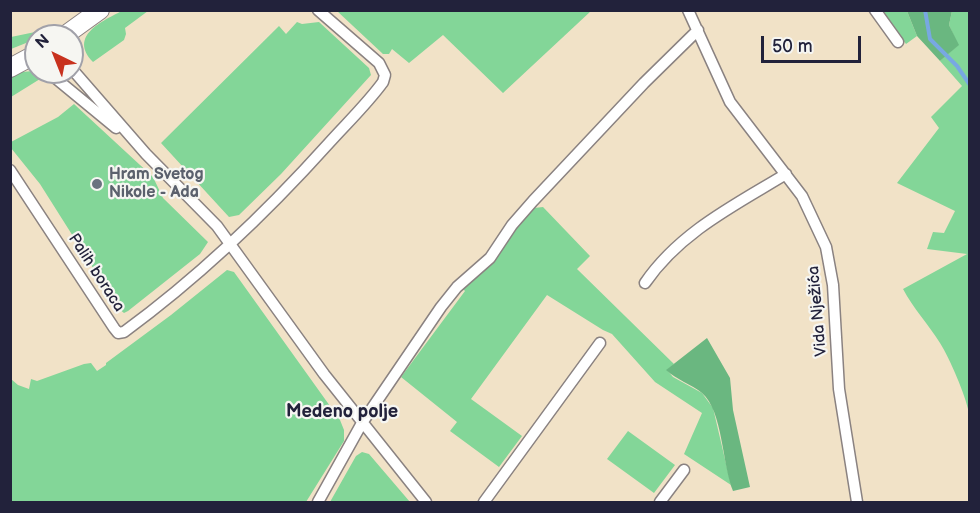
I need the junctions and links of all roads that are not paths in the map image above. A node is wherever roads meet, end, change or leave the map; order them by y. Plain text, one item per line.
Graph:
1 (100, 10) edge
2 (318, 10) edge
3 (688, 10) edge
4 (875, 10) edge
5 (81, 24) edge
6 (699, 30) junction
7 (898, 42) dead end
8 (84, 83) edge
9 (62, 84) edge
10 (146, 154) junction
11 (10, 170) edge
12 (786, 174) junction
13 (230, 245) junction
14 (645, 283) dead end
15 (600, 343) dead end
16 (362, 423) junction
17 (684, 470) dead end
18 (318, 502) edge
19 (426, 502) edge
20 (484, 502) edge
21 (660, 502) edge
22 (857, 502) edge

1 - 5 main road
2 - 13 street, Palih boraca
3 - 6 street, Vida Nježića
4 - 7 street
6 - 12 street, Vida Nježića
6 - 16 street
8 - 10 street
9 - 10 street
10 - 13 street
11 - 13 street, Palih boraca
12 - 14 street
12 - 22 street, Vida Nježića
13 - 16 street
15 - 20 street
16 - 18 street
16 - 19 street
17 - 21 street

